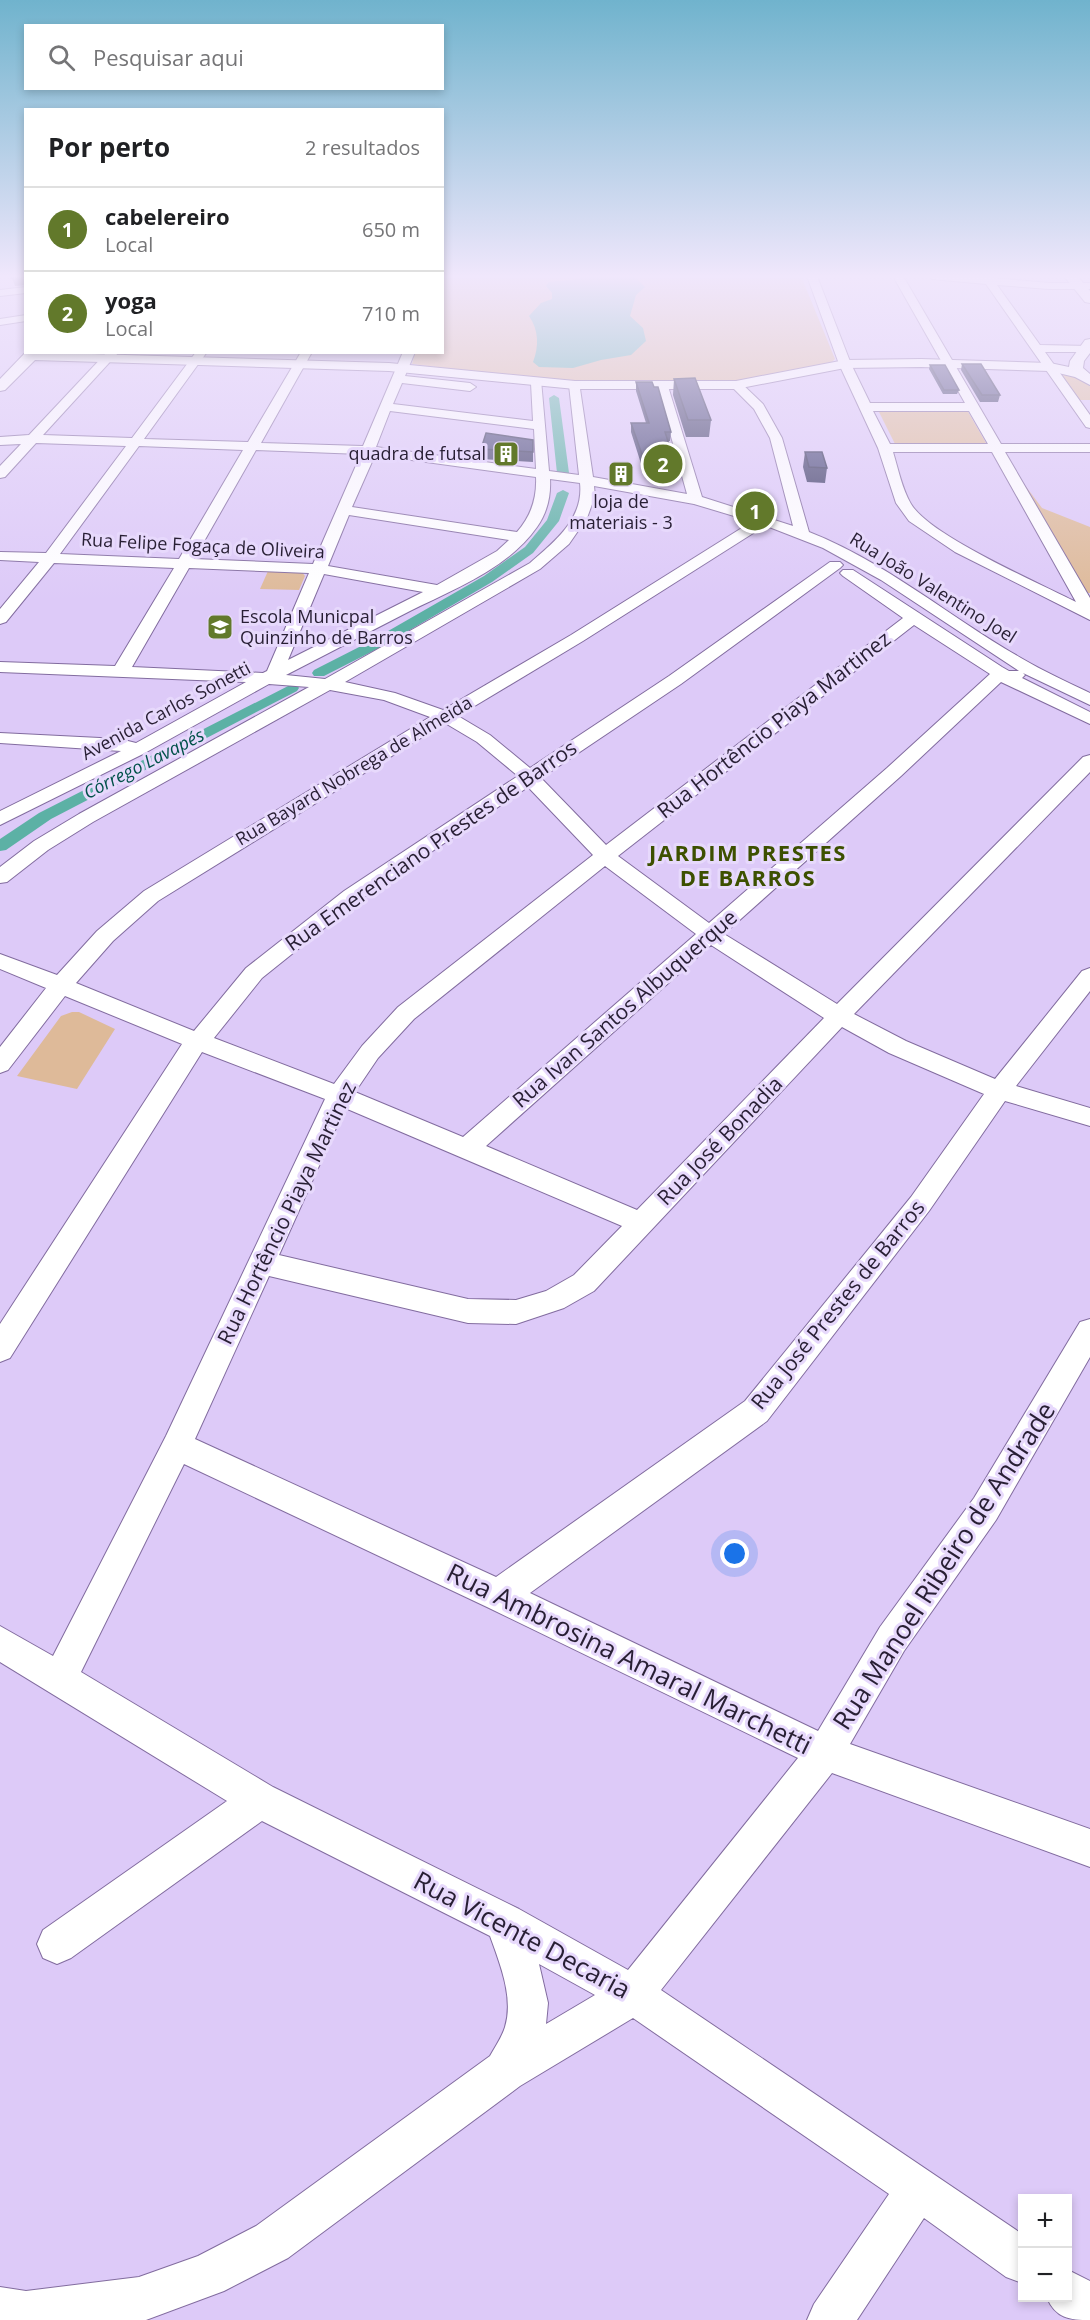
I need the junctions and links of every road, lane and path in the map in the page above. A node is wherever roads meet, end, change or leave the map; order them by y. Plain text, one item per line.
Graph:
1 (84, 384) edge
2 (178, 384) edge
3 (288, 384) edge
4 (396, 384) edge
5 (455, 384) edge
6 (540, 384) edge
7 (562, 384) edge
8 (740, 384) edge
9 (855, 384) edge
10 (960, 384) edge
11 (1063, 384) edge
12 (575, 385) junction
13 (736, 385) junction
14 (663, 386) junction
15 (470, 387) dead end
16 (1074, 402) junction
17 (1090, 402) edge
18 (386, 407) junction
19 (866, 407) junction
20 (973, 407) junction
21 (1090, 424) edge
22 (540, 426) junction
23 (32, 439) junction
24 (0, 441) edge
25 (134, 442) junction
26 (252, 446) junction
27 (1090, 447) edge
28 (885, 448) junction
29 (995, 448) junction
30 (369, 454) junction
31 (0, 474) edge
32 (543, 480) junction
33 (587, 486) junction
34 (696, 500) junction
35 (346, 510) junction
36 (750, 529) junction
37 (802, 534) junction
38 (520, 537) junction
39 (0, 556) edge
40 (49, 559) junction
41 (185, 564) junction
42 (835, 565) junction
43 (319, 568) junction
44 (1073, 583) junction
45 (439, 590) junction
46 (1041, 590) junction
47 (1090, 614) edge
48 (914, 617) junction
49 (0, 619) edge
50 (0, 667) edge
51 (121, 671) junction
52 (1005, 671) junction
53 (220, 676) junction
54 (271, 676) junction
55 (332, 683) junction
56 (232, 698) junction
57 (1090, 700) edge
58 (444, 716) junction
59 (1090, 719) edge
60 (0, 738) edge
61 (137, 750) junction
62 (1090, 761) edge
63 (528, 776) junction
64 (3, 816) edge
65 (605, 855) junction
66 (0, 877) edge
67 (710, 934) junction
68 (0, 961) edge
69 (1090, 976) edge
70 (61, 985) junction
71 (839, 1016) junction
72 (197, 1041) junction
73 (0, 1064) edge
74 (998, 1092) junction
75 (339, 1095) junction
76 (1090, 1117) edge
77 (467, 1148) junction
78 (642, 1223) junction
79 (262, 1263) junction
80 (1090, 1331) edge
81 (0, 1349) edge
82 (177, 1446) junction
83 (499, 1595) junction
84 (0, 1644) edge
85 (60, 1678) junction
86 (825, 1753) junction
87 (260, 1800) junction
88 (1090, 1848) edge
89 (505, 1923) junction
90 (57, 1944) dead end
91 (634, 1995) junction
92 (505, 2072) junction
93 (920, 2188) junction
94 (1018, 2257) edge
95 (1072, 2296) edge
96 (1090, 2309) edge
97 (0, 2310) edge
98 (830, 2320) edge

1 - 23 street
2 - 25 street
3 - 26 street
4 - 18 street
5 - 15 street
6 - 22 street, Avenida Carlos Sonetti
7 - 12 main road
8 - 13 main road
9 - 19 street
10 - 20 street
11 - 16 street
12 - 14 main road
12 - 33 street
13 - 14 main road
13 - 37 street
14 - 34 street
16 - 17 street
16 - 21 street
18 - 22 street
18 - 30 street
19 - 20 street
19 - 28 street
20 - 29 street
22 - 32 street, Avenida Carlos Sonetti
23 - 24 street, Rua João Valentino Joel
23 - 25 street, Rua João Valentino Joel
23 - 31 street
25 - 26 street, Rua João Valentino Joel
25 - 40 street
26 - 30 street, Rua João Valentino Joel
26 - 41 street
27 - 29 street
28 - 29 street
28 - 46 street
29 - 44 street
30 - 32 street, Rua João Valentino Joel
30 - 35 street
32 - 33 street, Rua João Valentino Joel
32 - 38 street, Avenida Carlos Sonetti
33 - 34 street, Rua João Valentino Joel
33 - 36 street, Rua João Valentino Joel
33 - 55 street
34 - 37 street, Rua João Valentino Joel
35 - 38 street
35 - 43 street
36 - 42 street, Rua João Valentino Joel
36 - 58 street, Rua Bayard Nobrega de Almeida
37 - 52 street, Rua João Valentino Joel
38 - 45 street, Avenida Carlos Sonetti
39 - 40 street, Rua Felipe Fogaça de Oliveira
40 - 41 street, Rua Felipe Fogaça de Oliveira
40 - 49 street
41 - 43 street, Rua Felipe Fogaça de Oliveira
41 - 51 street
42 - 48 street, Rua João Valentino Joel
42 - 63 street, Rua Emerenciano Prestes de Barros
43 - 45 street, Rua Felipe Fogaça de Oliveira
43 - 54 street
44 - 46 street
44 - 47 street
45 - 54 street, Avenida Carlos Sonetti
46 - 47 street
48 - 52 street, Rua João Valentino Joel
48 - 65 street, Rua Hortêncio Piaya Martinez
50 - 51 street
51 - 53 street
52 - 57 street, Rua João Valentino Joel
52 - 59 street, Rua João Valentino Joel
52 - 67 street, Rua Ivan Santos Albuquerque
53 - 54 street
53 - 56 street
54 - 55 street
54 - 56 street, Avenida Carlos Sonetti
55 - 58 street
55 - 66 street
56 - 61 street, Avenida Carlos Sonetti
58 - 63 street
58 - 70 street, Rua Bayard Nobrega de Almeida
60 - 61 street
61 - 64 street, Avenida Carlos Sonetti
62 - 71 street, Rua José Bonadia
63 - 65 street
63 - 72 street, Rua Emerenciano Prestes de Barros
65 - 67 street
65 - 75 street, Rua Hortêncio Piaya Martinez
67 - 71 street
67 - 77 street, Rua Ivan Santos Albuquerque
68 - 70 street
69 - 74 street, Rua José Prestes de Barros
70 - 72 street
70 - 73 street, Rua Bayard Nobrega de Almeida
71 - 74 street
71 - 78 street, Rua José Bonadia
72 - 75 street
72 - 81 street, Rua Emerenciano Prestes de Barros
74 - 76 street
74 - 83 street, Rua José Prestes de Barros
75 - 77 street
75 - 79 street, Rua Hortêncio Piaya Martinez
77 - 78 street
78 - 79 street, Rua José Bonadia
79 - 82 street, Rua Hortêncio Piaya Martinez
80 - 86 street, Rua Manoel Ribeiro de Andrade
82 - 83 street, Rua Ambrosina Amaral Marchetti
82 - 85 street, Rua Hortêncio Piaya Martinez
83 - 86 street, Rua Ambrosina Amaral Marchetti
84 - 85 street, Rua Vicente Decaria
85 - 87 street, Rua Vicente Decaria
86 - 88 street, Rua Ambrosina Amaral Marchetti
86 - 91 street, Rua Manoel Ribeiro de Andrade
87 - 89 street, Rua Vicente Decaria
87 - 90 street
89 - 91 street, Rua Vicente Decaria
89 - 92 street
91 - 92 street
91 - 93 street, Rua Vicente Decaria
92 - 97 street
93 - 94 street, Rua Vicente Decaria
93 - 98 street
95 - 96 street

